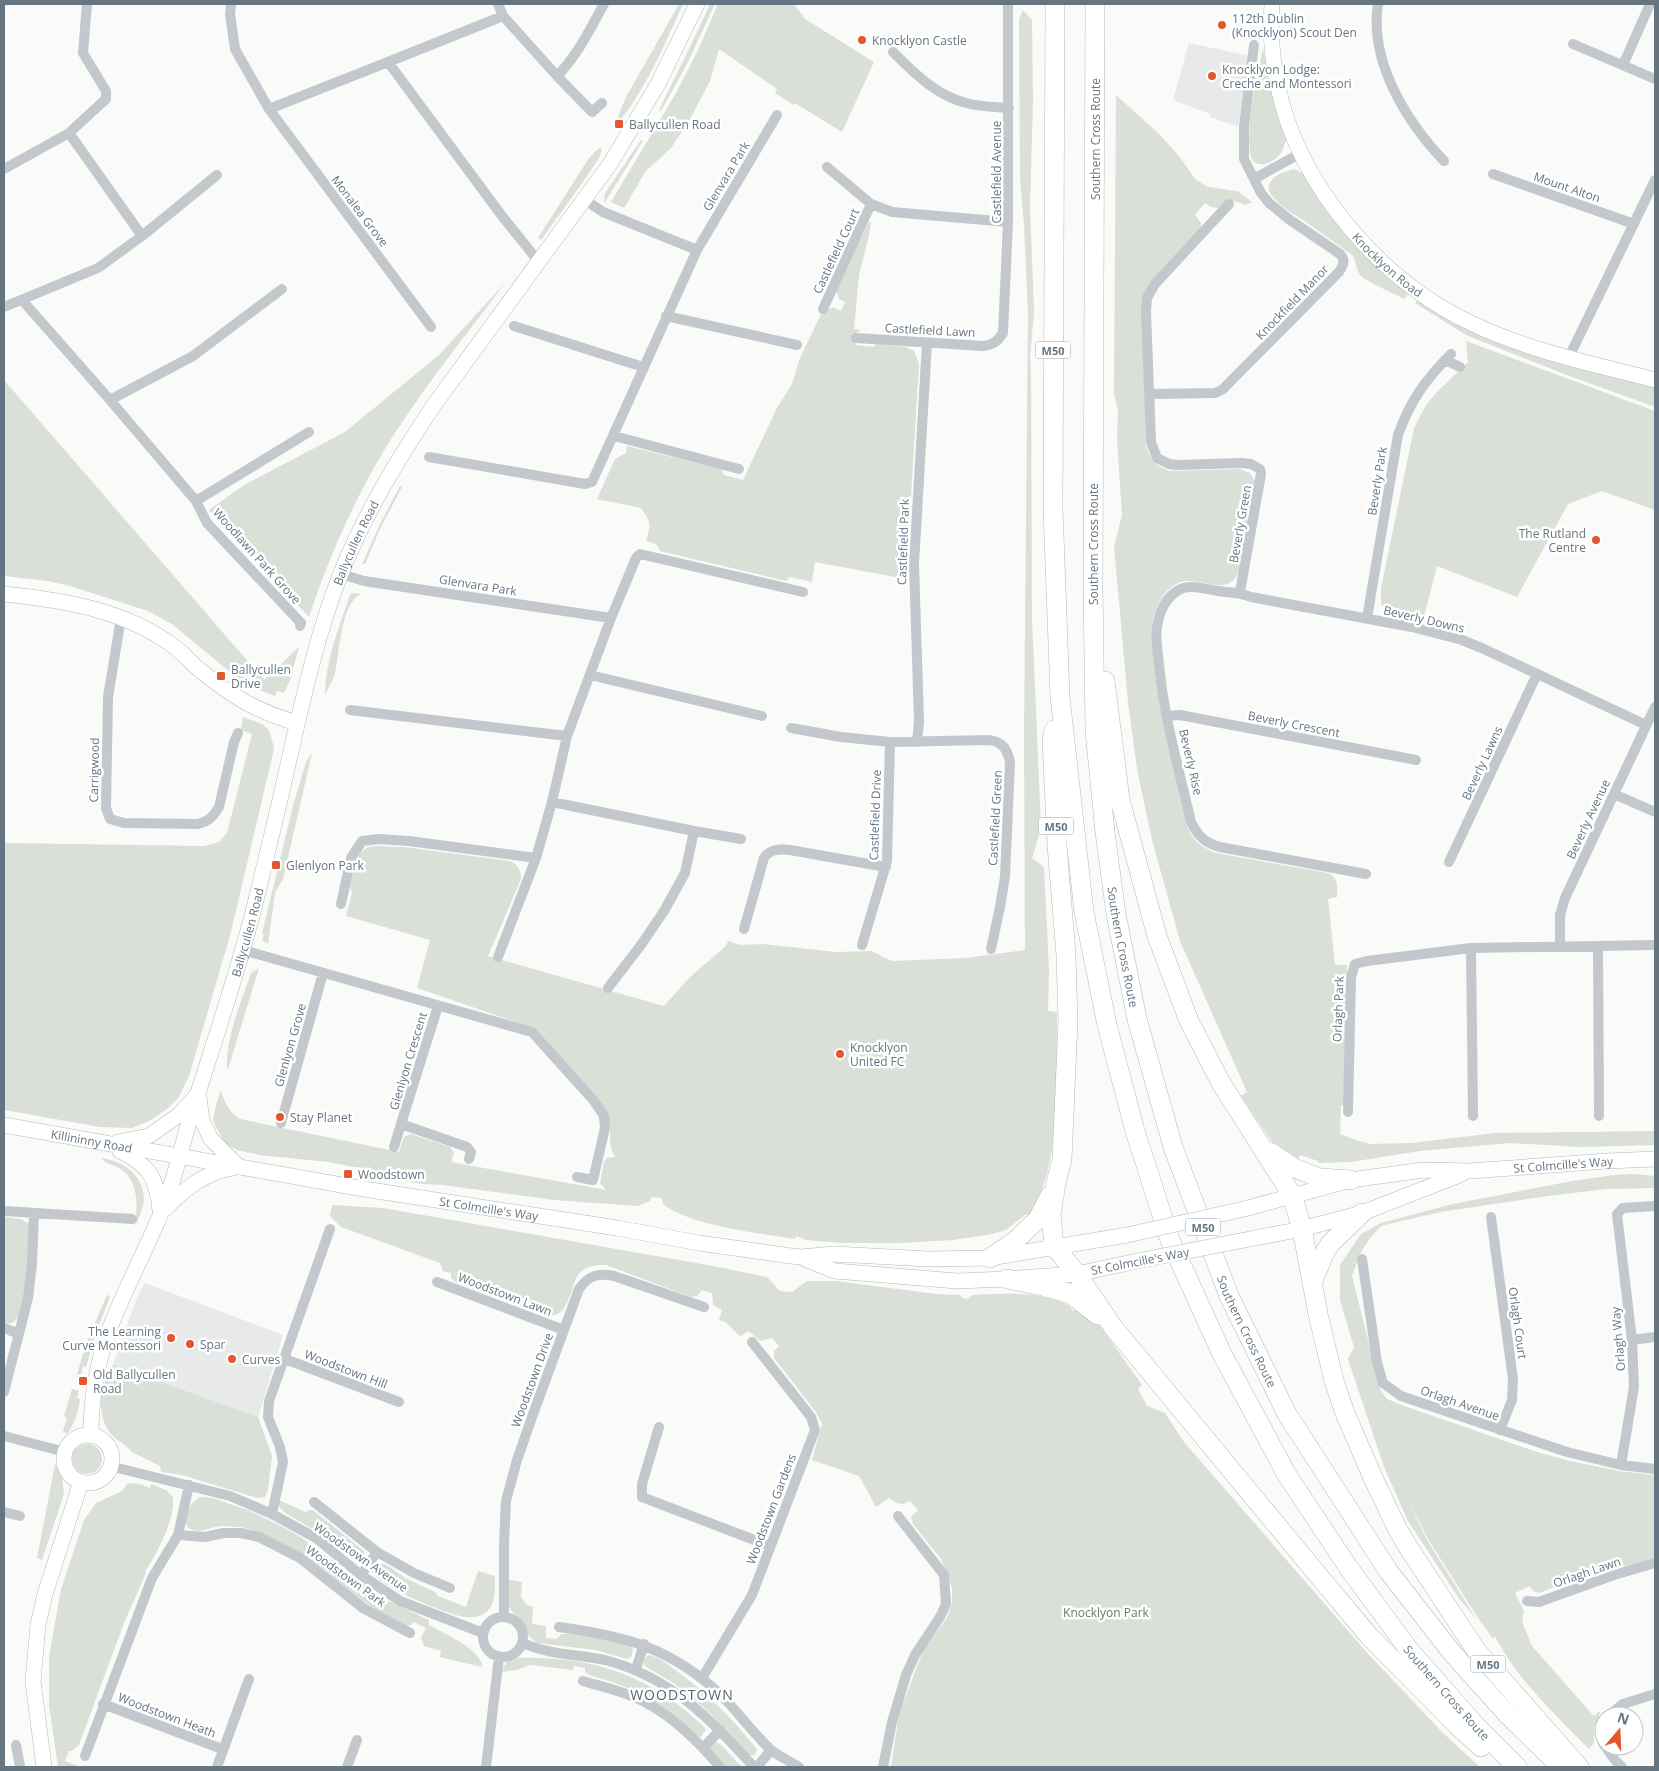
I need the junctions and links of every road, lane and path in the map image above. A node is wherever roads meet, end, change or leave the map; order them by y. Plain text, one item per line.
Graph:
1 (87, 4) edge
2 (231, 4) edge
3 (498, 4) edge
4 (604, 4) edge
5 (697, 4) edge
6 (1008, 4) edge
7 (1055, 4) edge
8 (1095, 4) edge
9 (1272, 4) edge
10 (1378, 4) edge
11 (1650, 4) edge
12 (503, 16) junction
13 (1573, 44) dead end
14 (1254, 45) dead end
15 (894, 52) dead end
16 (388, 62) junction
17 (1624, 65) junction
18 (557, 76) junction
19 (1655, 79) edge
20 (602, 103) dead end
21 (1009, 108) junction
22 (269, 109) junction
23 (777, 115) dead end
24 (69, 133) junction
25 (1301, 153) junction
26 (1444, 161) dead end
27 (827, 167) dead end
28 (4, 168) edge
29 (1493, 174) dead end
30 (217, 175) dead end
31 (1254, 179) junction
32 (1655, 180) edge
33 (585, 200) junction
34 (871, 204) junction
35 (1229, 204) dead end
36 (1008, 222) junction
37 (1634, 224) junction
38 (142, 236) junction
39 (696, 250) junction
40 (539, 262) junction
41 (282, 289) dead end
42 (22, 300) junction
43 (4, 307) edge
44 (823, 309) dead end
45 (666, 316) junction
46 (514, 326) dead end
47 (431, 327) dead end
48 (856, 338) dead end
49 (1000, 339) joint
50 (927, 343) junction
51 (797, 345) dead end
52 (1569, 357) junction
53 (642, 367) junction
54 (1460, 368) dead end
55 (1655, 380) edge
56 (1150, 394) junction
57 (110, 400) junction
58 (309, 432) dead end
59 (614, 436) junction
60 (429, 457) dead end
61 (739, 469) dead end
62 (196, 501) junction
63 (341, 574) junction
64 (1093, 586) junction
65 (803, 592) dead end
66 (1240, 592) junction
67 (4, 594) edge
68 (122, 618) junction
69 (611, 618) junction
70 (1367, 618) junction
71 (300, 626) dead end
72 (1537, 674) junction
73 (590, 675) junction
74 (1060, 697) junction
75 (1655, 707) edge
76 (350, 710) dead end
77 (762, 716) dead end
78 (1167, 716) junction
79 (297, 723) junction
80 (1646, 725) junction
81 (791, 728) dead end
82 (238, 733) dead end
83 (567, 736) junction
84 (890, 742) junction
85 (917, 742) junction
86 (1416, 760) dead end
87 (1614, 794) junction
88 (552, 802) junction
89 (1655, 812) edge
90 (694, 831) junction
91 (741, 839) dead end
92 (536, 858) junction
93 (1449, 862) dead end
94 (886, 867) junction
95 (1366, 874) dead end
96 (340, 904) dead end
97 (744, 929) dead end
98 (862, 945) dead end
99 (1655, 945) edge
100 (1560, 946) junction
101 (1598, 946) junction
102 (1471, 948) junction
103 (991, 949) dead end
104 (243, 950) junction
105 (498, 957) dead end
106 (324, 973) junction
107 (608, 988) dead end
108 (438, 1006) junction
109 (199, 1092) junction
110 (1348, 1112) dead end
111 (1474, 1116) dead end
112 (1599, 1116) dead end
113 (281, 1123) dead end
114 (401, 1124) junction
115 (4, 1125) edge
116 (106, 1144) junction
117 (1261, 1145) junction
118 (394, 1147) dead end
119 (179, 1157) junction
120 (469, 1159) dead end
121 (1655, 1159) edge
122 (239, 1167) junction
123 (1470, 1171) junction
124 (577, 1177) dead end
125 (1351, 1180) junction
126 (1056, 1183) junction
127 (1292, 1195) junction
128 (1655, 1206) edge
129 (4, 1211) edge
130 (34, 1213) junction
131 (1362, 1213) junction
132 (160, 1214) junction
133 (1491, 1217) dead end
134 (132, 1220) dead end
135 (330, 1228) dead end
136 (1302, 1229) junction
137 (1054, 1246) junction
138 (801, 1257) junction
139 (990, 1258) junction
140 (1362, 1259) dead end
141 (1077, 1274) junction
142 (1007, 1279) junction
143 (437, 1282) dead end
144 (1312, 1284) junction
145 (704, 1307) dead end
146 (1113, 1327) junction
147 (4, 1328) edge
148 (564, 1330) junction
149 (19, 1334) junction
150 (1655, 1337) edge
151 (1632, 1340) junction
152 (752, 1342) dead end
153 (285, 1359) junction
154 (4, 1392) edge
155 (399, 1402) dead end
156 (660, 1426) dead end
157 (1500, 1430) junction
158 (4, 1436) edge
159 (91, 1436) junction
160 (65, 1452) junction
161 (1621, 1465) junction
162 (110, 1466) junction
163 (1655, 1469) edge
164 (81, 1482) junction
165 (189, 1485) junction
166 (314, 1502) dead end
167 (4, 1512) edge
168 (272, 1514) junction
169 (20, 1516) dead end
170 (898, 1516) dead end
171 (178, 1535) junction
172 (770, 1546) junction
173 (377, 1552) junction
174 (1655, 1564) edge
175 (361, 1575) junction
176 (450, 1588) dead end
177 (1527, 1601) dead end
178 (504, 1617) junction
179 (560, 1627) dead end
180 (410, 1633) dead end
181 (483, 1633) junction
182 (523, 1643) junction
183 (644, 1644) junction
184 (499, 1657) junction
185 (636, 1669) junction
186 (702, 1678) junction
187 (248, 1679) dead end
188 (582, 1681) dead end
189 (1655, 1694) edge
190 (103, 1704) junction
191 (1620, 1706) edge
192 (720, 1730) junction
193 (357, 1740) dead end
194 (16, 1746) dead end
195 (703, 1748) junction
196 (222, 1749) junction
197 (771, 1750) junction
198 (85, 1756) dead end
199 (1612, 1756) edge
200 (20, 1767) edge
201 (44, 1767) edge
202 (217, 1767) edge
203 (347, 1767) edge
204 (486, 1767) edge
205 (720, 1767) edge
206 (756, 1767) edge
207 (799, 1767) edge
208 (883, 1767) edge
209 (1503, 1767) edge
210 (1517, 1767) edge
211 (1561, 1767) edge
212 (1579, 1767) edge
213 (1622, 1767) edge

1 - 24 street
2 - 22 street, Monalea Grove
3 - 12 street
4 - 18 street
5 - 33 street, Ballycullen Road
6 - 21 street, Castlefield Avenue
7 - 74 highway, Southern Cross Route / M50
8 - 64 highway, Southern Cross Route / M50
9 - 25 street, Knocklyon Road
10 - 26 street
11 - 17 street
12 - 16 street
12 - 18 street
13 - 17 street
14 - 31 street
15 - 21 street
16 - 22 street
16 - 40 street
17 - 19 street
18 - 20 street
21 - 36 street, Castlefield Avenue
22 - 47 street, Monalea Grove
23 - 39 street, Glenvara Park
24 - 28 street
24 - 38 street
25 - 31 street
25 - 52 street, Knocklyon Road
27 - 34 street, Castlefield Court
29 - 37 street, Mount Alton
30 - 38 street
31 - 56 street, Knockfield Manor
32 - 37 street
33 - 39 street
33 - 40 street, Ballycullen Road
34 - 36 street, Castlefield Court
34 - 44 street, Castlefield Court
35 - 56 street
36 - 49 street, Castlefield Avenue
37 - 52 street
38 - 42 street
39 - 45 street, Glenvara Park
40 - 63 street, Ballycullen Road
41 - 57 street
42 - 43 street
42 - 57 street, Woodlawn Park Grove
45 - 51 street
45 - 53 street, Glenvara Park
46 - 53 street
48 - 50 street, Castlefield Lawn
49 - 50 street, Castlefield Lawn
50 - 85 street, Castlefield Park
52 - 55 street, Knocklyon Road
53 - 59 street, Glenvara Park
54 - 70 street, Beverly Park
56 - 66 street, Beverly Green
57 - 62 street, Woodlawn Park Grove
58 - 62 street, Woodlawn Park Grove
59 - 60 street, Glenvara Park
59 - 61 street
62 - 71 street, Woodlawn Park Grove
63 - 69 street, Glenvara Park
63 - 79 street, Ballycullen Road
64 - 117 highway, M50
64 - 211 highway, Southern Cross Route / M50
65 - 69 street
66 - 70 street, Beverly Downs
66 - 78 street, Beverly Rise
67 - 68 street
68 - 79 street
68 - 82 street, Carrigwood
69 - 73 street
70 - 72 street, Beverly Downs
72 - 80 street, Beverly Downs
72 - 93 street, Beverly Lawns
73 - 77 street
73 - 83 street
74 - 126 highway, M50
74 - 210 highway, Southern Cross Route / M50
75 - 80 street, Beverly Avenue
76 - 83 street
78 - 86 street, Beverly Crescent
78 - 95 street, Beverly Rise
79 - 104 street, Ballycullen Road
80 - 87 street, Beverly Avenue
81 - 84 street
83 - 88 street
84 - 85 street
84 - 94 street, Castlefield Drive
85 - 103 street, Castlefield Green
87 - 89 street
87 - 100 street, Beverly Avenue
88 - 90 street
88 - 92 street
90 - 91 street
90 - 107 street
92 - 96 street
92 - 105 street
94 - 97 street
94 - 98 street, Castlefield Drive
99 - 101 street, Orlagh Park
100 - 101 street, Orlagh Park
100 - 102 street, Orlagh Park
101 - 112 street
102 - 110 street, Orlagh Park
102 - 111 street
104 - 106 street
104 - 109 street, Ballycullen Road
106 - 108 street
106 - 113 street, Glenlyon Grove
108 - 114 street, Glenlyon Crescent
108 - 124 street
109 - 116 street
109 - 119 street, Ballycullen Road
109 - 122 street
114 - 118 street, Glenlyon Crescent
114 - 120 street, Glenlyon Crescent
115 - 116 street, Killininny Road
116 - 119 street, Killininny Road
116 - 132 street
117 - 125 highway, M50
117 - 127 highway, M50
119 - 122 street, St Colmcille's Way
119 - 132 street
121 - 123 street, St Colmcille's Way
122 - 132 street
122 - 138 street, St Colmcille's Way
123 - 125 street, St Colmcille's Way
123 - 131 street, St Colmcille's Way
125 - 127 street, St Colmcille's Way
126 - 137 highway, M50
126 - 139 highway, M50
127 - 136 highway, M50
127 - 137 street, St Colmcille's Way, bridge
128 - 151 street, Orlagh Way
129 - 130 street
130 - 134 street
130 - 149 street
131 - 136 street, St Colmcille's Way
131 - 144 highway
132 - 159 street
133 - 157 street, Orlagh Court
135 - 153 street
136 - 141 street, St Colmcille's Way, bridge
136 - 144 highway, M50
137 - 139 street, St Colmcille's Way
137 - 141 highway
138 - 139 street, St Colmcille's Way
138 - 142 street, St Colmcille's Way
140 - 157 street, Orlagh Avenue
141 - 142 street, St Colmcille's Way
141 - 146 highway
142 - 146 highway
143 - 148 street, Woodstown Lawn
144 - 212 highway, M50
145 - 148 street, Woodstown Drive
146 - 209 highway
147 - 149 street
148 - 178 street, Woodstown Drive
149 - 154 street
150 - 151 street
151 - 161 street, Orlagh Way
152 - 172 street, Woodstown Gardens
153 - 155 street, Woodstown Hill
153 - 168 street
156 - 172 street
157 - 161 street, Orlagh Avenue
158 - 160 street
159 - 160 street
159 - 162 street
160 - 164 street
161 - 163 street, Orlagh Avenue
162 - 164 street
162 - 165 street, Woodstown Avenue
164 - 201 street
165 - 168 street, Woodstown Avenue
165 - 171 street
166 - 173 street
167 - 169 street
168 - 175 street, Woodstown Avenue
170 - 208 street
171 - 180 street, Woodstown Park
171 - 190 street
172 - 186 street, Woodstown Gardens
173 - 175 street
173 - 176 street
174 - 177 street, Orlagh Lawn
175 - 181 street, Woodstown Avenue
178 - 181 street
178 - 182 street
179 - 183 street
181 - 184 street
182 - 184 street
182 - 185 street
183 - 185 street
183 - 186 street
184 - 204 street
185 - 192 street
186 - 197 street
187 - 196 street, Woodstown Heath
188 - 195 street
189 - 191 street
190 - 196 street, Woodstown Heath
190 - 198 street
192 - 195 street
192 - 206 street
193 - 203 street
194 - 200 street
195 - 205 street
196 - 202 street, Woodstown Heath
197 - 206 street
197 - 207 street
199 - 213 street

